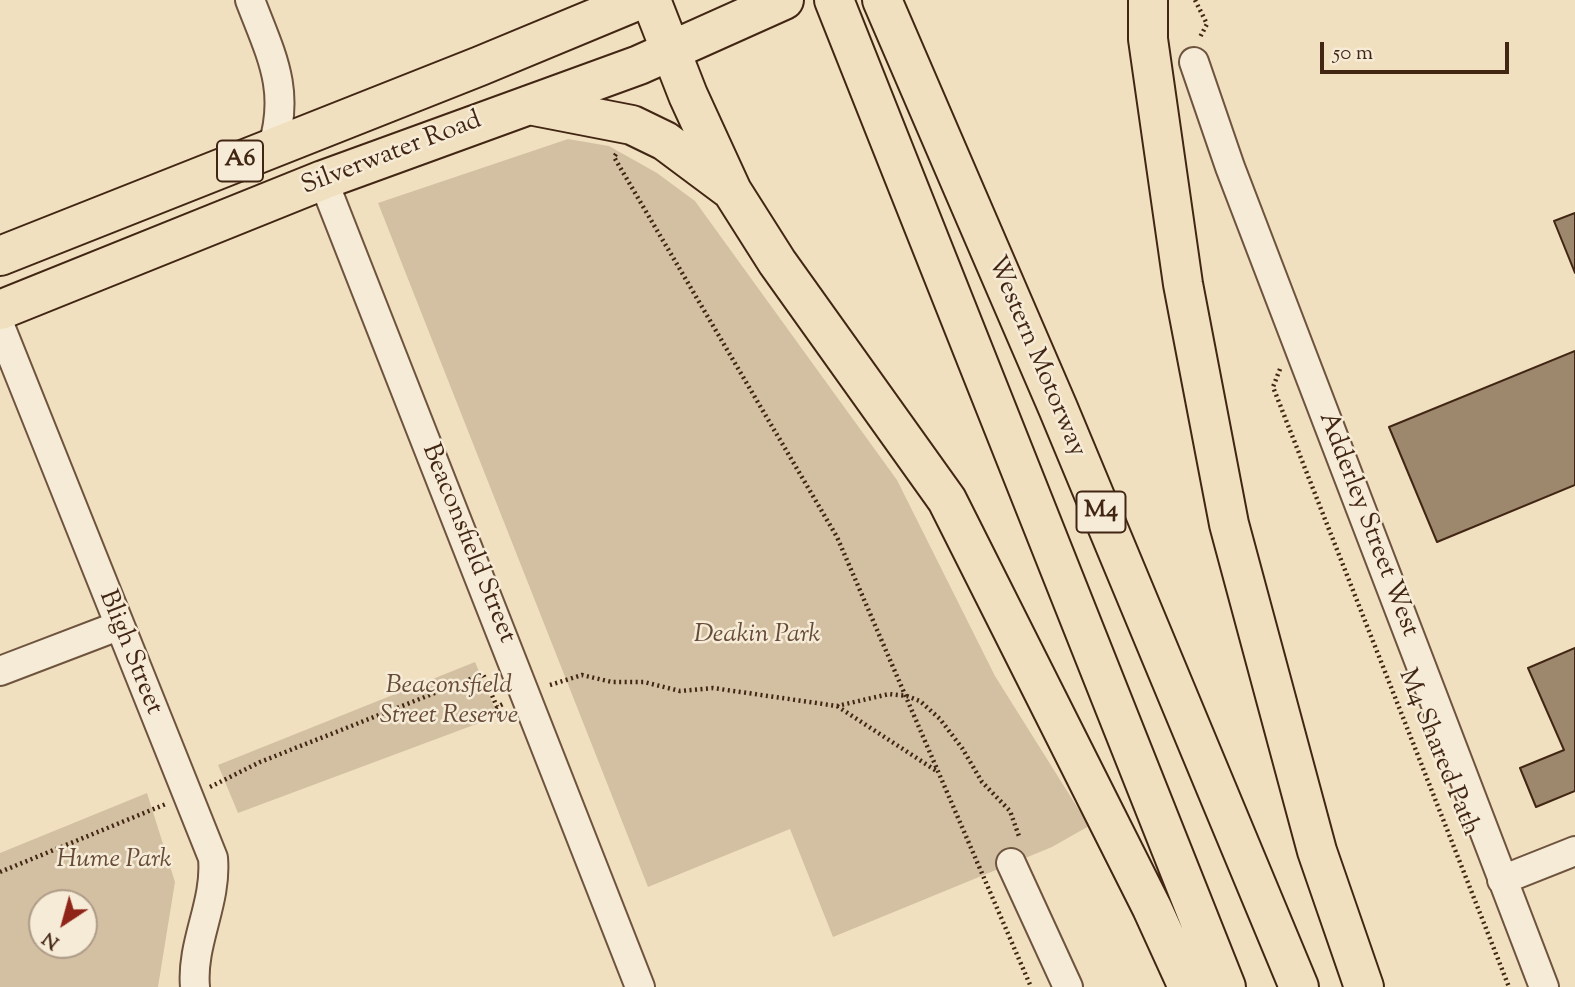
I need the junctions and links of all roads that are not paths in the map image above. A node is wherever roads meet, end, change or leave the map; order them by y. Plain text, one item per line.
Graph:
1 (250, 0) edge
2 (565, 0) edge
3 (639, 0) edge
4 (651, 0) edge
5 (784, 0) edge
6 (834, 0) edge
7 (882, 0) edge
8 (1137, 0) edge
9 (1148, 0) edge
10 (1149, 39) junction
11 (671, 51) junction
12 (1194, 62) road end
13 (480, 66) junction
14 (528, 104) junction
15 (272, 149) junction
16 (323, 180) junction
17 (732, 191) junction
18 (0, 256) edge
19 (0, 310) edge
20 (0, 326) edge
21 (118, 626) junction
22 (0, 671) edge
23 (1575, 851) edge
24 (1012, 863) road end
25 (1502, 880) junction
26 (195, 986) edge
27 (640, 987) edge
28 (1068, 987) edge
29 (1188, 987) edge
30 (1226, 987) edge
31 (1299, 987) edge
32 (1364, 987) edge
33 (1544, 987) edge

1 - 15 street
2 - 13 highway
3 - 13 highway, Silverwater Road / A6
4 - 11 highway
5 - 11 highway, Silverwater Road / A6
6 - 30 highway, Western Motorway / M4
7 - 31 highway, Western Motorway / M4
8 - 10 highway
9 - 10 highway
10 - 32 highway
11 - 14 highway, Silverwater Road / A6
11 - 17 highway
12 - 25 street, Adderley Street West
13 - 15 highway, Silverwater Road / A6
14 - 16 highway, Silverwater Road / A6
14 - 17 highway
15 - 18 highway, Silverwater Road / A6
16 - 19 highway, Silverwater Road / A6
16 - 27 street, Beaconsfield Street
17 - 29 highway
20 - 21 street, Bligh Street
21 - 22 street
21 - 26 street, Bligh Street
23 - 25 street
24 - 28 street
25 - 33 street, Adderley Street West

